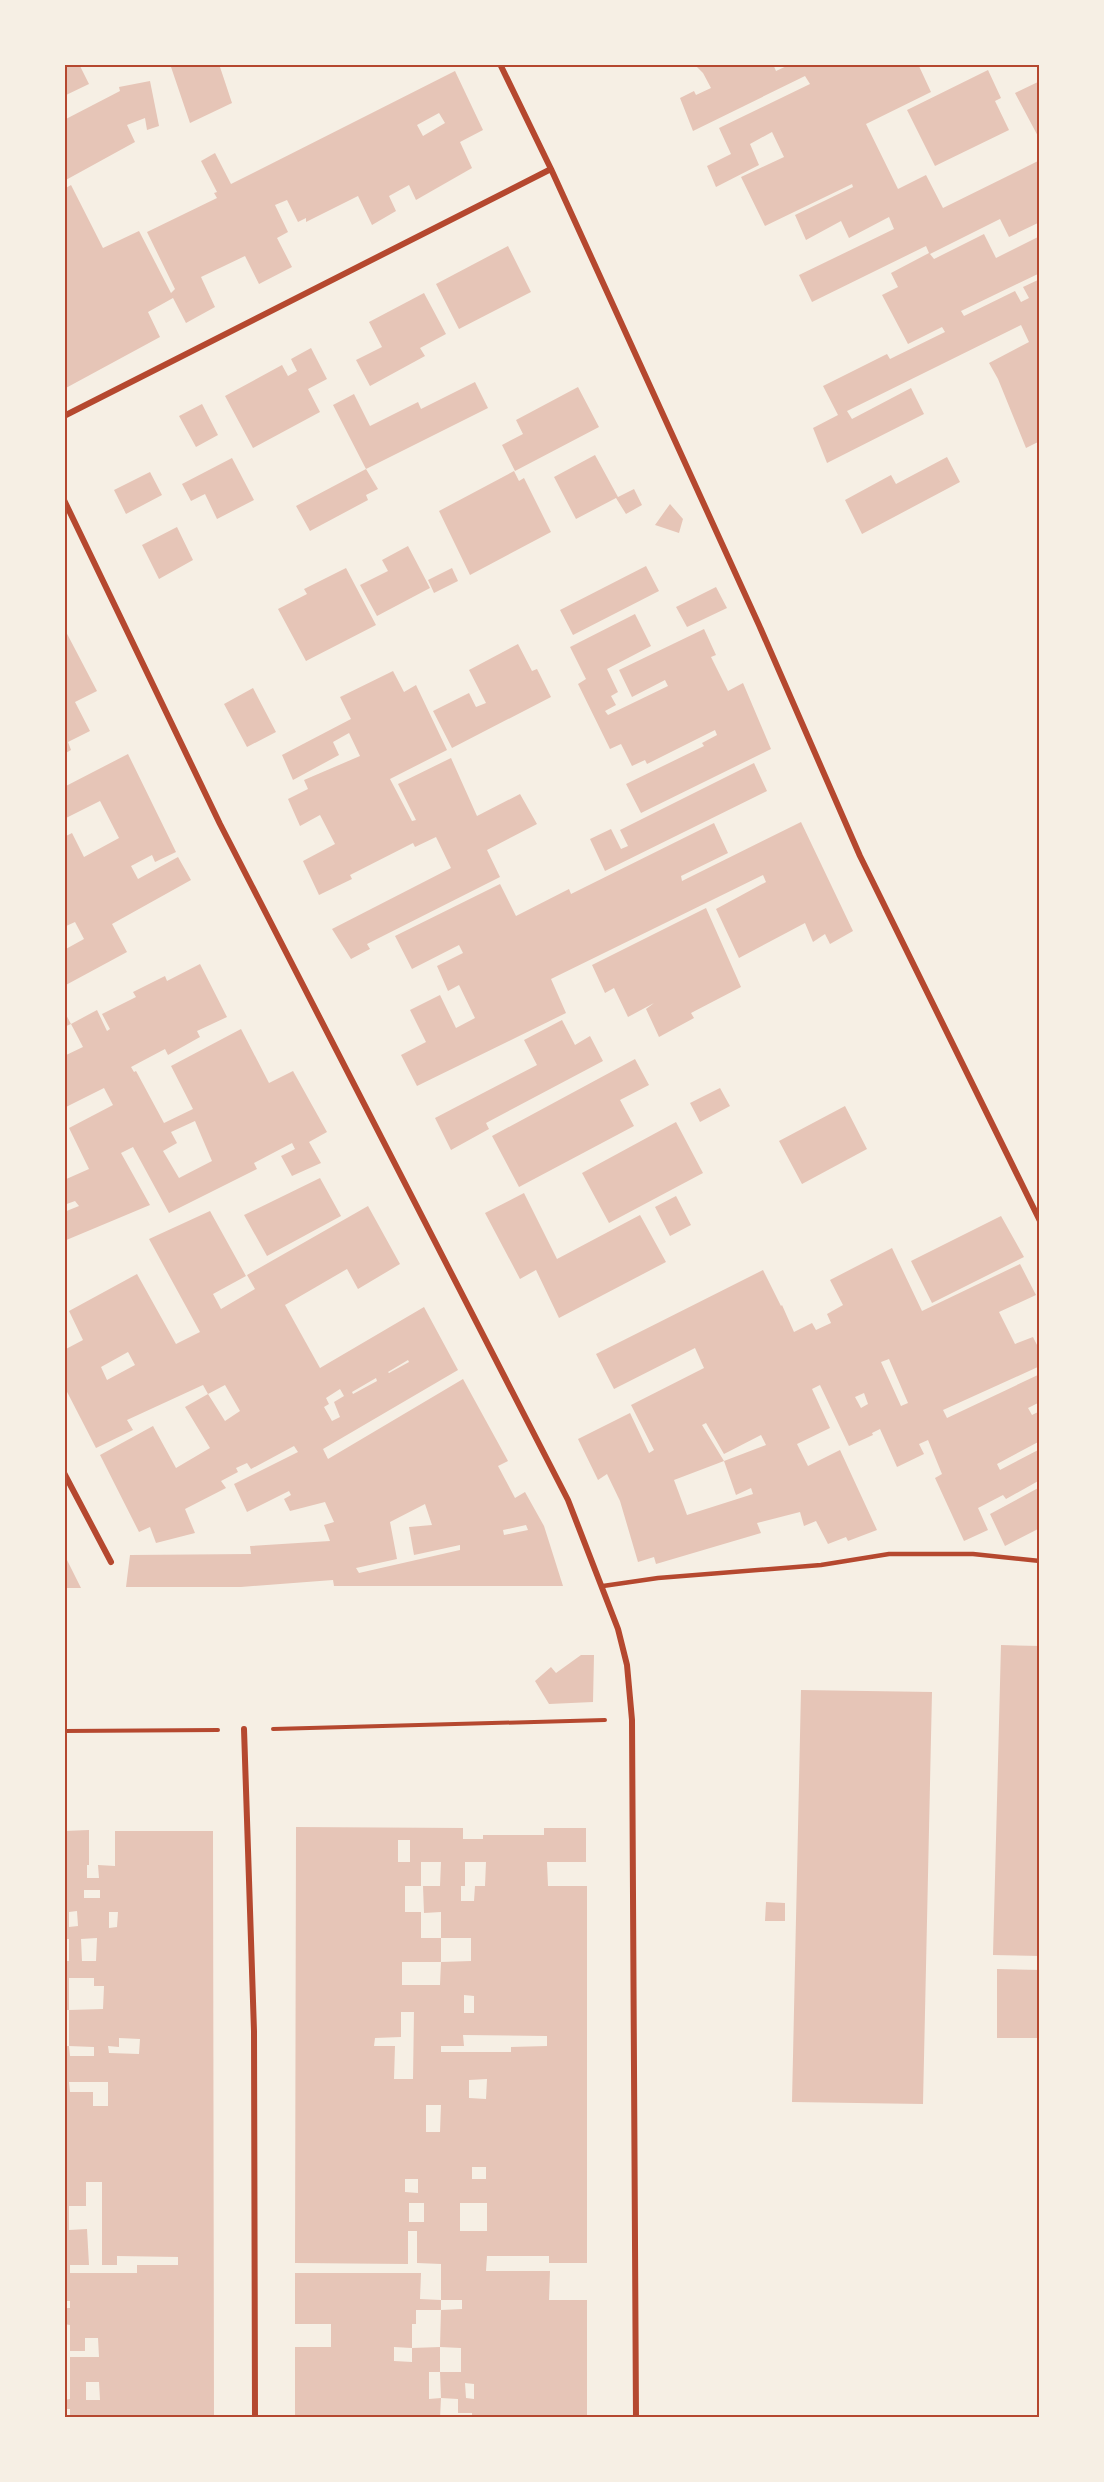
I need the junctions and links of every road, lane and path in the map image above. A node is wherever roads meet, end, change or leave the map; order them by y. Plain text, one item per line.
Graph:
1 (500, 64) edge
2 (551, 170) junction
3 (64, 416) edge
4 (64, 500) edge
5 (1040, 1221) edge
6 (64, 1473) edge
7 (1040, 1561) edge
8 (111, 1562) dead end
9 (603, 1586) junction
10 (632, 1720) junction
11 (244, 1729) junction
12 (64, 1731) edge
13 (255, 2418) edge
14 (636, 2418) edge

1 - 2 street
2 - 3 street
2 - 5 street
4 - 9 street
6 - 8 street
7 - 9 lane
9 - 10 street
10 - 11 path
10 - 14 street
11 - 12 path
11 - 13 street

